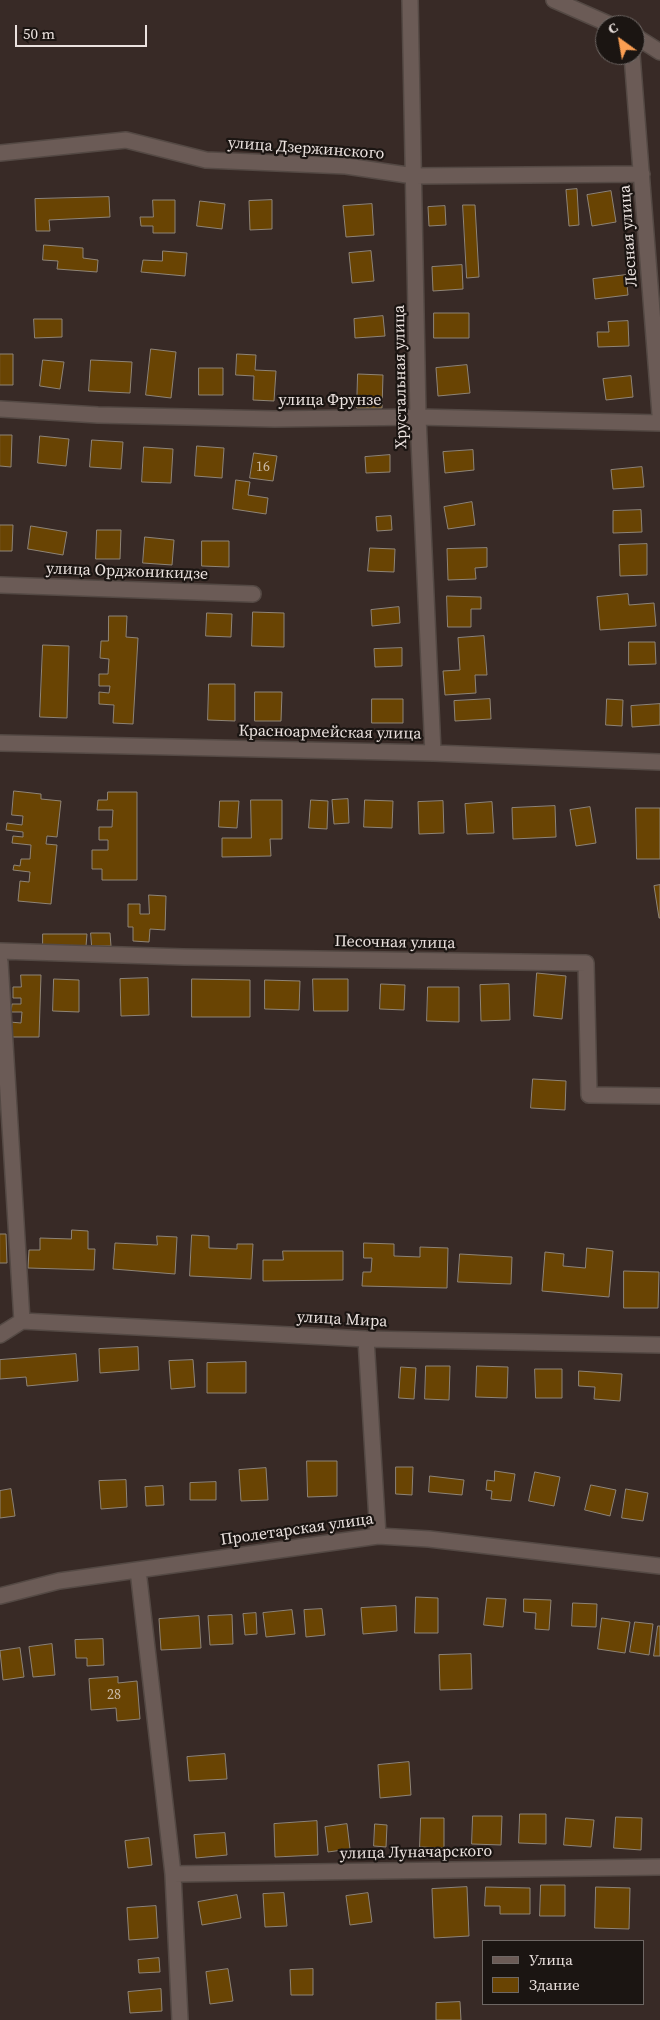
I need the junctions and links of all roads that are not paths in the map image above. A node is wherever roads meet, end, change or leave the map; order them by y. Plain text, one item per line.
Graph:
1 (410, 0) edge
2 (554, 0) edge
3 (595, 18) edge
4 (645, 42) edge
5 (660, 52) edge
6 (633, 65) edge
7 (0, 153) edge
8 (642, 174) junction
9 (414, 176) junction
10 (0, 409) edge
11 (660, 414) edge
12 (418, 418) junction
13 (660, 424) edge
14 (0, 585) edge
15 (254, 594) dead end
16 (0, 743) edge
17 (434, 753) junction
18 (660, 762) edge
19 (0, 951) edge
20 (0, 962) edge
21 (2, 1050) edge
22 (660, 1096) edge
23 (22, 1321) junction
24 (0, 1335) edge
25 (366, 1339) junction
26 (660, 1345) edge
27 (378, 1536) junction
28 (660, 1566) edge
29 (138, 1570) junction
30 (0, 1596) edge
31 (660, 1867) edge
32 (173, 1874) junction
33 (180, 2020) edge

1 - 9 street, Хрустальная улица
2 - 3 street
4 - 5 street
6 - 8 street, Лесная улица
7 - 9 street, улица Дзержинского
8 - 9 street, улица Дзержинского
8 - 11 street, Лесная улица
9 - 12 street, Хрустальная улица
10 - 12 street, улица Фрунзе
12 - 13 street, улица Фрунзе
12 - 17 street, Хрустальная улица
14 - 15 street, улица Орджоникидзе
16 - 17 street, Красноармейская улица
17 - 18 street, Красноармейская улица
19 - 22 street, Песочная улица
20 - 21 street
21 - 23 street
23 - 24 street
23 - 25 street, улица Мира
25 - 26 street, улица Мира
25 - 27 street
27 - 28 street, Пролетарская улица
27 - 29 street, Пролетарская улица
29 - 30 street, Пролетарская улица
29 - 32 street
31 - 32 street, улица Луначарского
32 - 33 street

